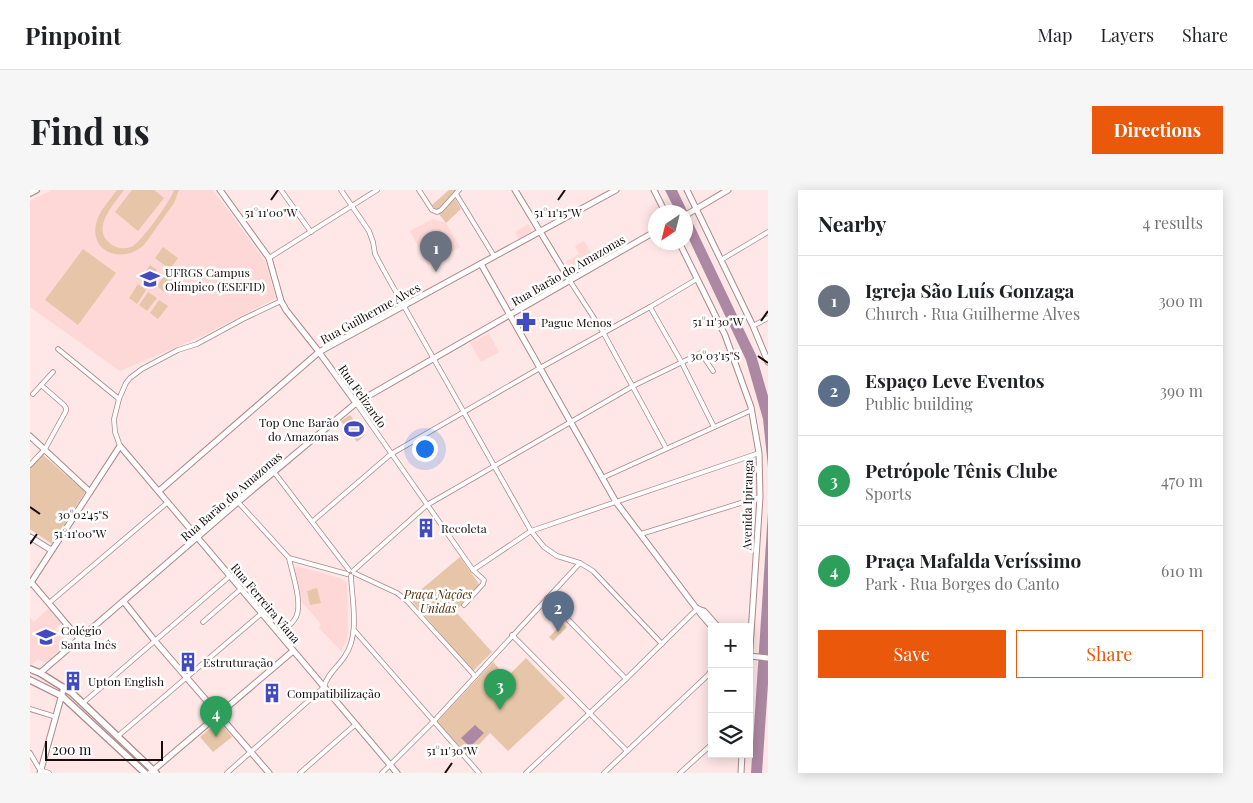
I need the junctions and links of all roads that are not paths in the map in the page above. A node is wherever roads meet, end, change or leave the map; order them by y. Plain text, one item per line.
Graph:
1 (36, 190) edge
2 (220, 190) edge
3 (281, 190) edge
4 (341, 190) edge
5 (377, 190) edge
6 (419, 190) edge
7 (515, 190) edge
8 (616, 190) edge
9 (654, 190) edge
10 (687, 190) edge
11 (728, 190) edge
12 (457, 192) edge
13 (30, 193) edge
14 (662, 205) edge
15 (352, 206) junction
16 (694, 210) junction
17 (540, 231) junction
18 (311, 232) junction
19 (768, 232) edge
20 (648, 236) edge
21 (683, 250) edge
22 (494, 256) junction
23 (269, 258) junction
24 (721, 260) junction
25 (481, 264) junction
26 (696, 279) junction
27 (570, 280) junction
28 (281, 300) junction
29 (403, 306) junction
30 (650, 307) junction
31 (510, 315) junction
32 (768, 318) edge
33 (753, 326) junction
34 (603, 332) junction
35 (58, 349) dead end
36 (319, 352) junction
37 (434, 359) junction
38 (768, 362) edge
39 (682, 364) junction
40 (540, 368) junction
41 (713, 371) dead end
42 (52, 372) dead end
43 (41, 385) junction
44 (633, 386) junction
45 (33, 394) dead end
46 (119, 399) junction
47 (356, 403) junction
48 (752, 410) junction
49 (464, 412) junction
50 (571, 422) junction
51 (714, 427) junction
52 (30, 436) edge
53 (120, 446) junction
54 (666, 448) junction
55 (45, 449) junction
56 (759, 453) junction
57 (391, 454) junction
58 (30, 465) edge
59 (495, 466) junction
60 (274, 472) junction
61 (602, 478) junction
62 (159, 491) junction
63 (90, 492) junction
64 (760, 497) junction
65 (168, 502) junction
66 (238, 502) junction
67 (616, 502) junction
68 (427, 505) junction
69 (313, 521) junction
70 (531, 531) junction
71 (642, 534) junction
72 (30, 536) edge
73 (198, 537) junction
74 (51, 550) junction
75 (289, 558) junction
76 (580, 563) junction
77 (473, 570) junction
78 (351, 573) junction
79 (230, 576) junction
80 (31, 583) edge
81 (241, 590) junction
82 (547, 598) junction
83 (124, 602) junction
84 (49, 603) junction
85 (464, 605) dead end
86 (698, 608) junction
87 (262, 613) junction
88 (203, 622) dead end
89 (709, 623) edge
90 (714, 623) edge
91 (751, 623) edge
92 (354, 630) junction
93 (279, 634) junction
94 (512, 635) junction
95 (80, 640) junction
96 (155, 641) junction
97 (662, 644) junction
98 (293, 650) junction
99 (753, 656) edge
100 (768, 658) edge
101 (30, 669) edge
102 (40, 673) junction
103 (708, 675) edge
104 (475, 676) junction
105 (188, 678) junction
106 (626, 679) junction
107 (30, 680) edge
108 (64, 687) junction
109 (324, 688) junction
110 (62, 696) junction
111 (83, 703) junction
112 (30, 709) edge
113 (590, 713) junction
114 (220, 714) junction
115 (56, 718) junction
116 (434, 721) junction
117 (356, 724) junction
118 (118, 736) junction
119 (708, 748) edge
120 (627, 751) junction
121 (251, 752) junction
122 (30, 753) edge
123 (742, 758) edge
124 (390, 765) junction
125 (609, 768) junction
126 (40, 772) edge
127 (153, 772) edge
128 (49, 773) edge
129 (145, 773) edge
130 (227, 773) edge
131 (269, 773) edge
132 (300, 773) edge
133 (382, 773) edge
134 (396, 773) edge
135 (479, 773) edge
136 (526, 773) edge
137 (604, 773) edge
138 (614, 773) edge
139 (680, 773) edge
140 (741, 773) edge

1 - 13 main road
2 - 23 street, Rua Felizardo
3 - 18 street
4 - 15 street
5 - 15 street
6 - 12 street
7 - 17 street
8 - 17 street, Rua Guilherme Alves
9 - 14 street
10 - 16 street
11 - 16 street
12 - 22 street
15 - 18 street
15 - 29 street
16 - 24 street
17 - 22 street, Rua Guilherme Alves
17 - 27 street
18 - 23 street
19 - 24 street
20 - 27 street, Rua Barão do Amazonas
21 - 26 street, Avenida Ipiranga
22 - 25 street, Rua Guilherme Alves
23 - 28 street, Rua Felizardo
24 - 33 street
25 - 29 street, Rua Guilherme Alves
25 - 31 street
26 - 30 street
26 - 48 street, Avenida Ipiranga
27 - 31 street, Rua Barão do Amazonas
27 - 34 street
28 - 36 street, Rua Felizardo
28 - 46 street
29 - 36 street, Rua Guilherme Alves
29 - 37 street
30 - 34 street
30 - 39 street
31 - 37 street, Rua Barão do Amazonas
31 - 40 street
32 - 33 street
33 - 38 street
34 - 40 street
34 - 44 street
35 - 46 street
36 - 47 street, Rua Felizardo
36 - 62 street, Rua Guilherme Alves
37 - 47 street, Rua Barão do Amazonas
37 - 49 street
39 - 41 street
39 - 44 street
39 - 51 street
40 - 49 street
40 - 50 street
42 - 43 street
43 - 45 street
43 - 55 street
44 - 50 street
44 - 54 street
46 - 53 street
47 - 57 street, Rua Felizardo
47 - 60 street, Rua Barão do Amazonas
48 - 51 street
48 - 56 street, Avenida Ipiranga
49 - 57 street
49 - 59 street
50 - 59 street
50 - 61 street
51 - 54 street
52 - 55 street
53 - 62 street, Rua Ferreira Viana
53 - 63 street
54 - 61 street
55 - 58 street
55 - 63 street
56 - 64 street, Avenida Ipiranga
56 - 67 street
57 - 68 street, Rua Felizardo
57 - 69 street
59 - 68 street
59 - 70 street
60 - 66 street, Rua Barão do Amazonas
60 - 69 street
61 - 67 street
62 - 65 street, Rua Ferreira Viana
63 - 74 street
64 - 71 street
64 - 91 street, Avenida Ipiranga
65 - 73 street, Rua Ferreira Viana
65 - 84 street
66 - 73 street, Rua Barão do Amazonas
66 - 75 street
67 - 70 street
67 - 71 street
68 - 77 street, Rua Felizardo
68 - 78 street
69 - 78 street
70 - 76 street
70 - 77 street
71 - 86 street
72 - 74 street
73 - 79 street, Rua Ferreira Viana
73 - 83 street, Rua Barão do Amazonas
74 - 80 street
75 - 78 street
75 - 93 street
76 - 82 street
76 - 97 street
77 - 85 street, Rua Felizardo
78 - 92 street
78 - 104 street
79 - 81 street, Rua Ferreira Viana
79 - 96 street
80 - 84 street
81 - 87 street, Rua Ferreira Viana
81 - 88 street
82 - 94 street
82 - 106 street
83 - 95 street, Rua Barão do Amazonas
83 - 96 street
84 - 95 street
86 - 89 street
86 - 90 street
86 - 97 street
87 - 93 street, Rua Ferreira Viana
87 - 105 street
92 - 109 street
92 - 116 street
93 - 98 street, Rua Ferreira Viana
94 - 104 street
94 - 113 street
95 - 102 street, Rua Barão do Amazonas
96 - 105 street
96 - 111 street
97 - 106 street
98 - 109 street, Rua Ferreira Viana
98 - 114 street
99 - 100 street
101 - 102 main road
102 - 108 main road
103 - 120 street
104 - 116 street
105 - 114 street
105 - 118 street
106 - 113 street
107 - 110 main road
108 - 110 street
108 - 111 main road
109 - 117 street, Rua Ferreira Viana
109 - 121 street
110 - 115 street
110 - 129 main road
111 - 118 main road
112 - 115 street
113 - 120 street
113 - 136 street
114 - 121 street
114 - 127 street
115 - 126 street
116 - 124 street
116 - 135 street
117 - 124 street, Rua Ferreira Viana
117 - 132 street
118 - 127 main road
119 - 139 street
120 - 125 street
121 - 130 street
121 - 131 street
122 - 126 street
123 - 140 street
124 - 133 street
124 - 134 street, Rua Ferreira Viana
125 - 137 street
125 - 138 street
126 - 128 street

